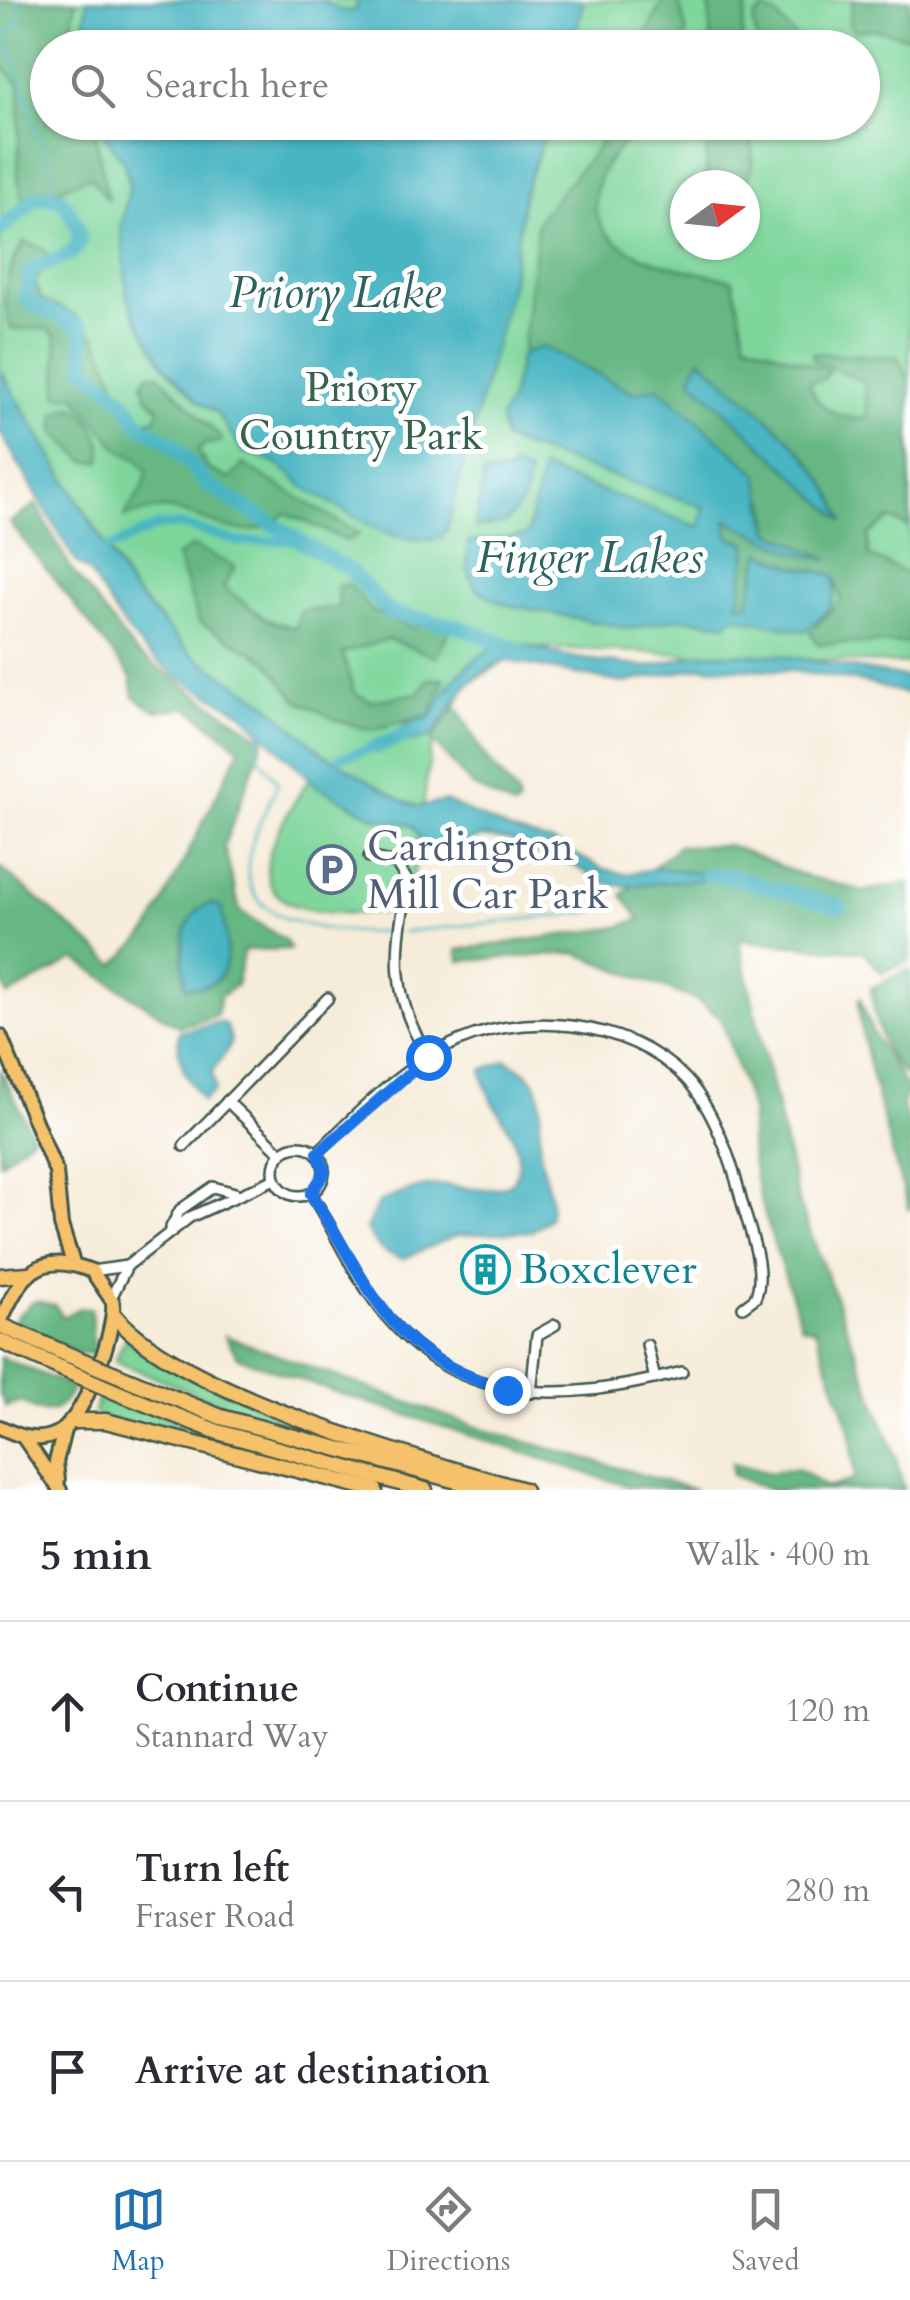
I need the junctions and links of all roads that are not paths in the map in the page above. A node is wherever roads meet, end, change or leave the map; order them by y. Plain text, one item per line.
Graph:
1 (369, 857) dead end
2 (328, 998) dead end
3 (0, 1036) edge
4 (428, 1057) junction
5 (227, 1102) junction
6 (184, 1146) dead end
7 (281, 1153) junction
8 (318, 1153) junction
9 (275, 1179) junction
10 (311, 1194) junction
11 (62, 1225) junction
12 (73, 1264) junction
13 (127, 1266) junction
14 (34, 1270) junction
15 (92, 1271) junction
16 (0, 1276) edge
17 (112, 1296) junction
18 (742, 1308) dead end
19 (114, 1315) junction
20 (0, 1324) edge
21 (555, 1326) dead end
22 (0, 1341) edge
23 (28, 1345) junction
24 (648, 1345) dead end
25 (682, 1372) dead end
26 (655, 1379) junction
27 (126, 1388) junction
28 (531, 1393) junction
29 (68, 1426) junction
30 (0, 1427) edge
31 (24, 1438) junction
32 (59, 1487) edge
33 (375, 1490) edge
34 (425, 1490) edge
35 (490, 1490) edge
36 (524, 1490) edge

1 - 4 street
2 - 5 street
3 - 11 main road
4 - 8 street
4 - 18 street
5 - 6 street
5 - 7 street
7 - 8 street
7 - 9 street
8 - 10 street
9 - 10 street
9 - 13 street
10 - 28 street
11 - 12 main road
11 - 14 main road
12 - 14 main road
12 - 15 main road
13 - 15 street
13 - 17 street
14 - 16 highway
14 - 20 main road
15 - 17 main road
17 - 19 main road
19 - 29 main road
19 - 36 highway
20 - 23 highway
21 - 28 street
22 - 23 highway
23 - 27 highway, bridge
24 - 26 street
25 - 26 street
26 - 28 street
27 - 34 highway
27 - 35 highway
29 - 31 main road
29 - 32 main road
29 - 33 highway
30 - 31 main road
31 - 32 main road

